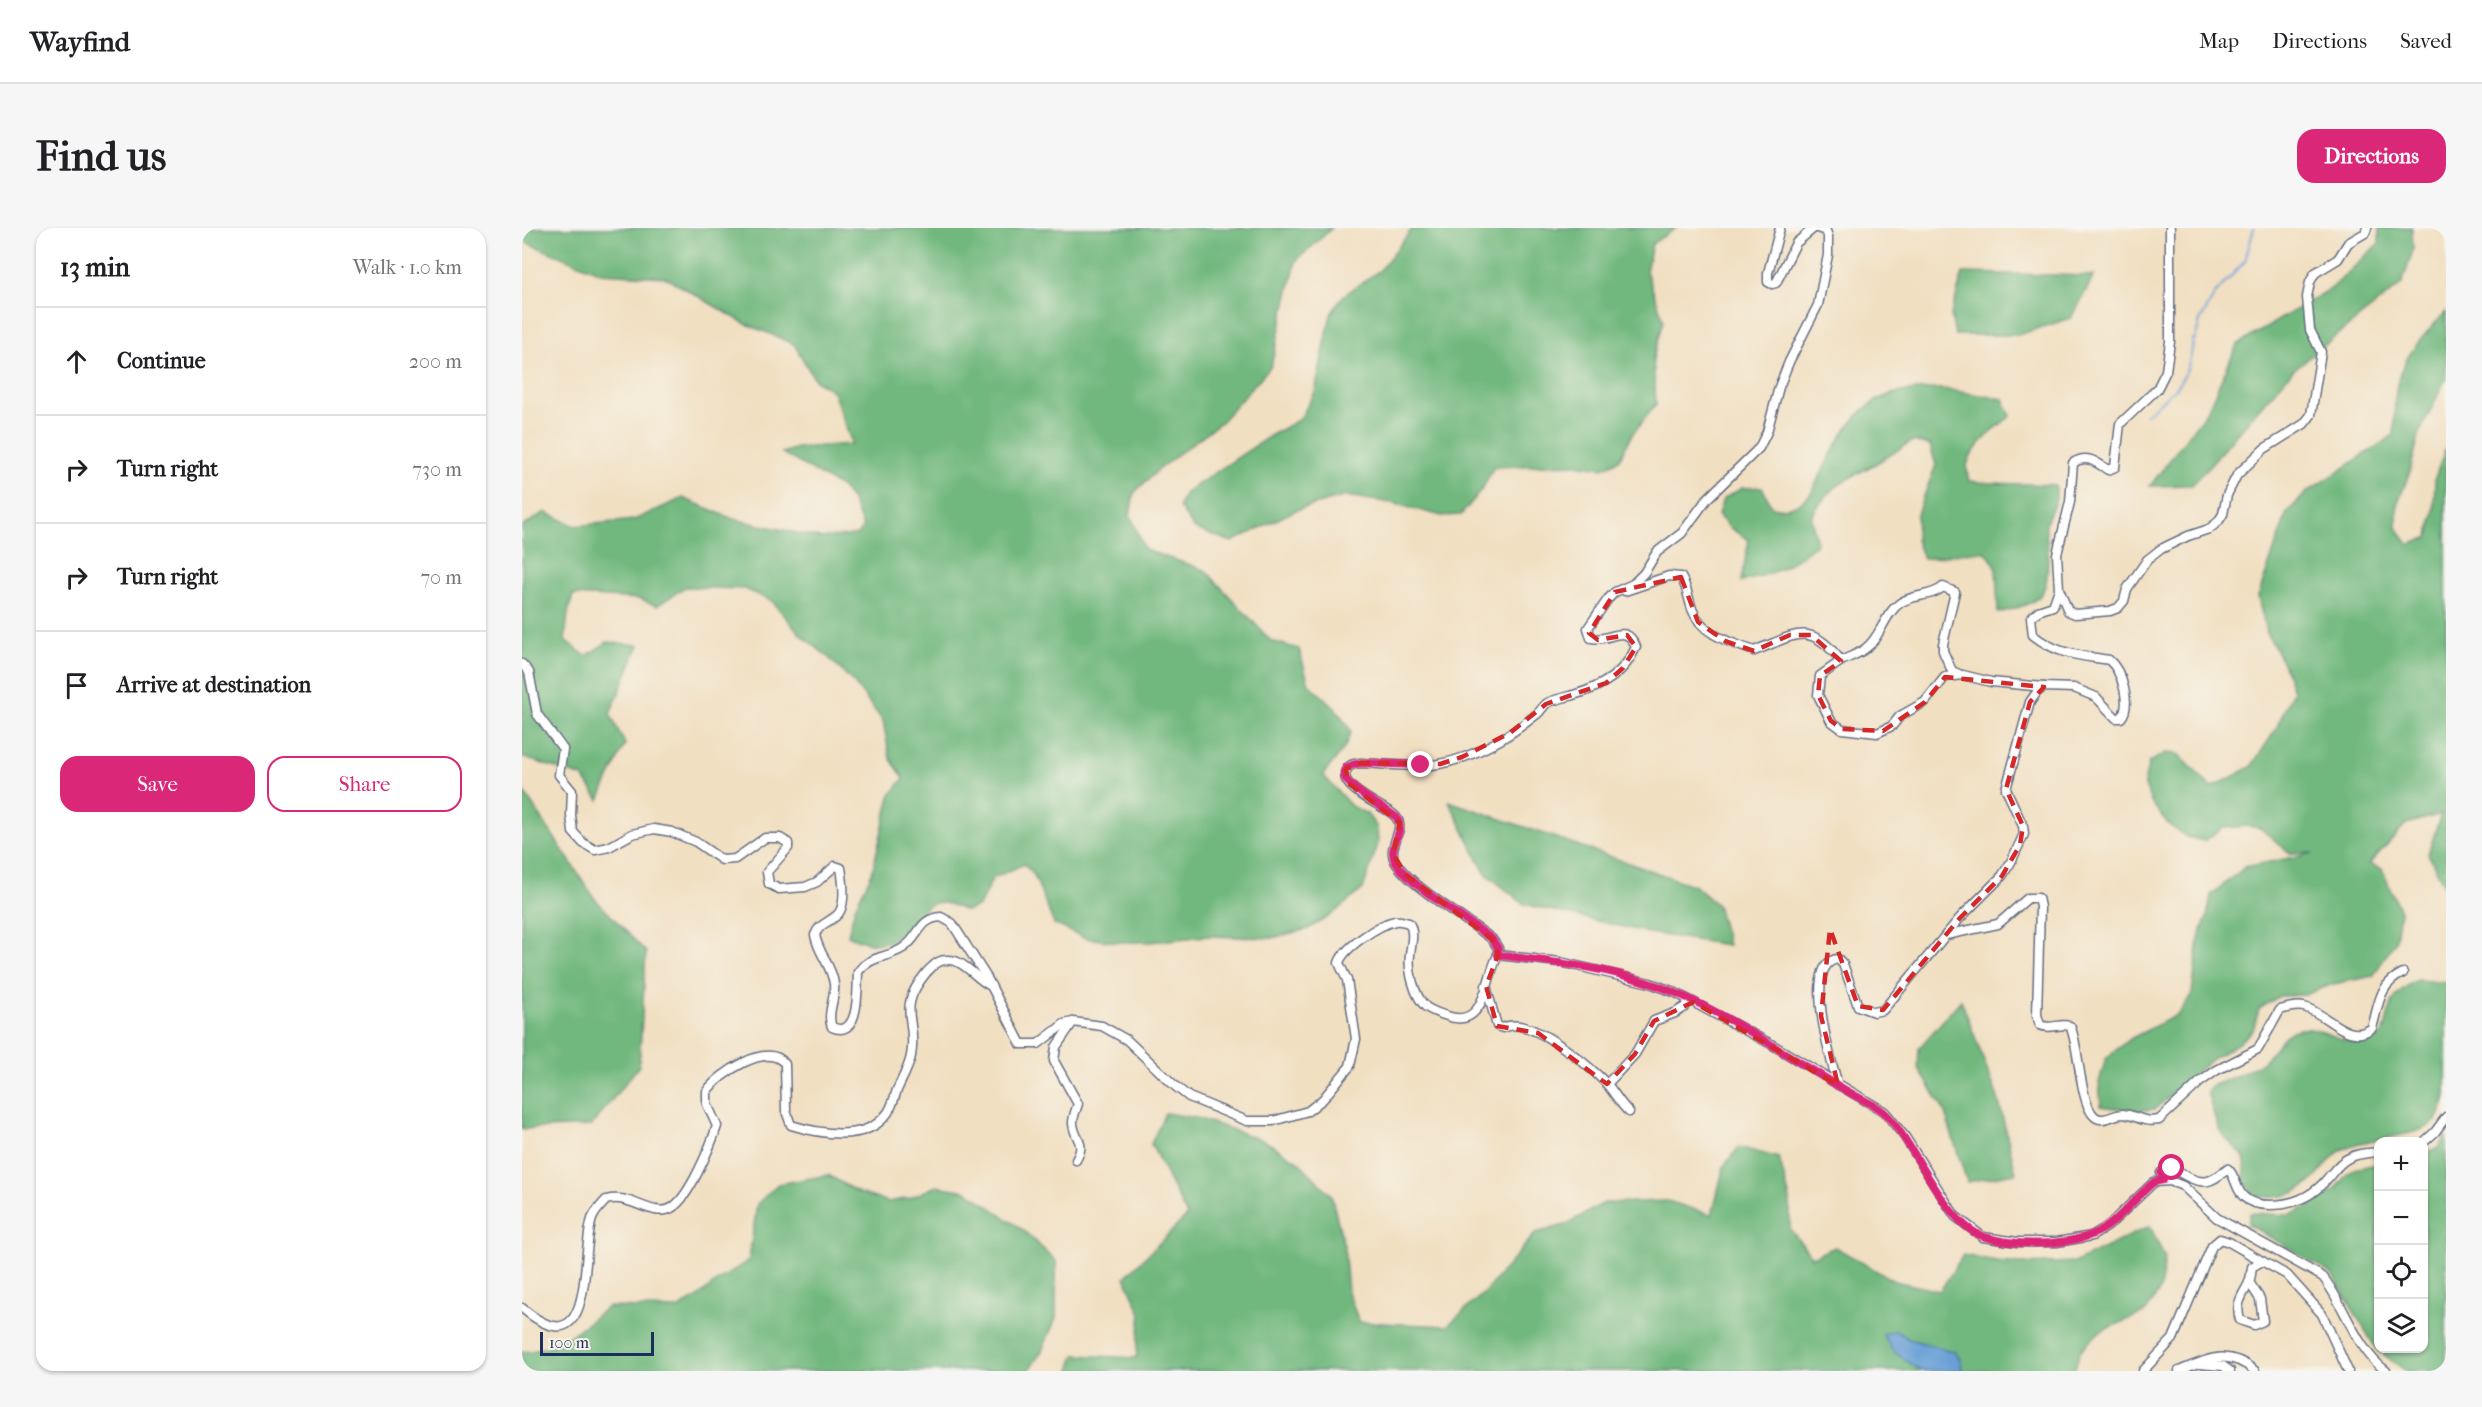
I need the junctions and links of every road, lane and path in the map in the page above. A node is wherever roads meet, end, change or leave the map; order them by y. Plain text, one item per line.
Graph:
1 (1780, 228) edge
2 (1816, 228) edge
3 (2170, 228) edge
4 (2367, 228) edge
5 (2059, 589) junction
6 (1615, 592) junction
7 (1841, 661) junction
8 (522, 664) edge
9 (1963, 675) junction
10 (2044, 687) junction
11 (1946, 935) junction
12 (1498, 955) junction
13 (2403, 974) dead end
14 (992, 986) junction
15 (1486, 986) junction
16 (1689, 1000) junction
17 (1073, 1022) junction
18 (1607, 1084) junction
19 (1838, 1085) junction
20 (1629, 1112) dead end
21 (2446, 1117) edge
22 (2428, 1138) edge
23 (2374, 1152) edge
24 (1076, 1161) dead end
25 (2163, 1180) junction
26 (2262, 1261) junction
27 (2249, 1282) junction
28 (522, 1308) edge
29 (2197, 1364) junction
30 (2142, 1371) edge
31 (2179, 1371) edge
32 (2230, 1371) edge
33 (2255, 1371) edge
34 (2348, 1371) edge
35 (2386, 1371) edge

1 - 2 street
2 - 6 street
3 - 5 street
4 - 5 street
5 - 10 street
6 - 7 street
6 - 12 street
7 - 9 street
7 - 9 street
8 - 14 street
9 - 10 street
10 - 11 street
11 - 13 street
11 - 19 street
12 - 15 street
12 - 16 street
14 - 17 street
14 - 28 street
15 - 17 street
15 - 18 street
16 - 18 street
16 - 19 street
17 - 24 street
18 - 20 street
19 - 25 street
21 - 22 street
23 - 25 street
25 - 35 street
26 - 27 street
26 - 30 street
26 - 34 street
27 - 27 street
29 - 31 street
29 - 32 street
29 - 33 street

